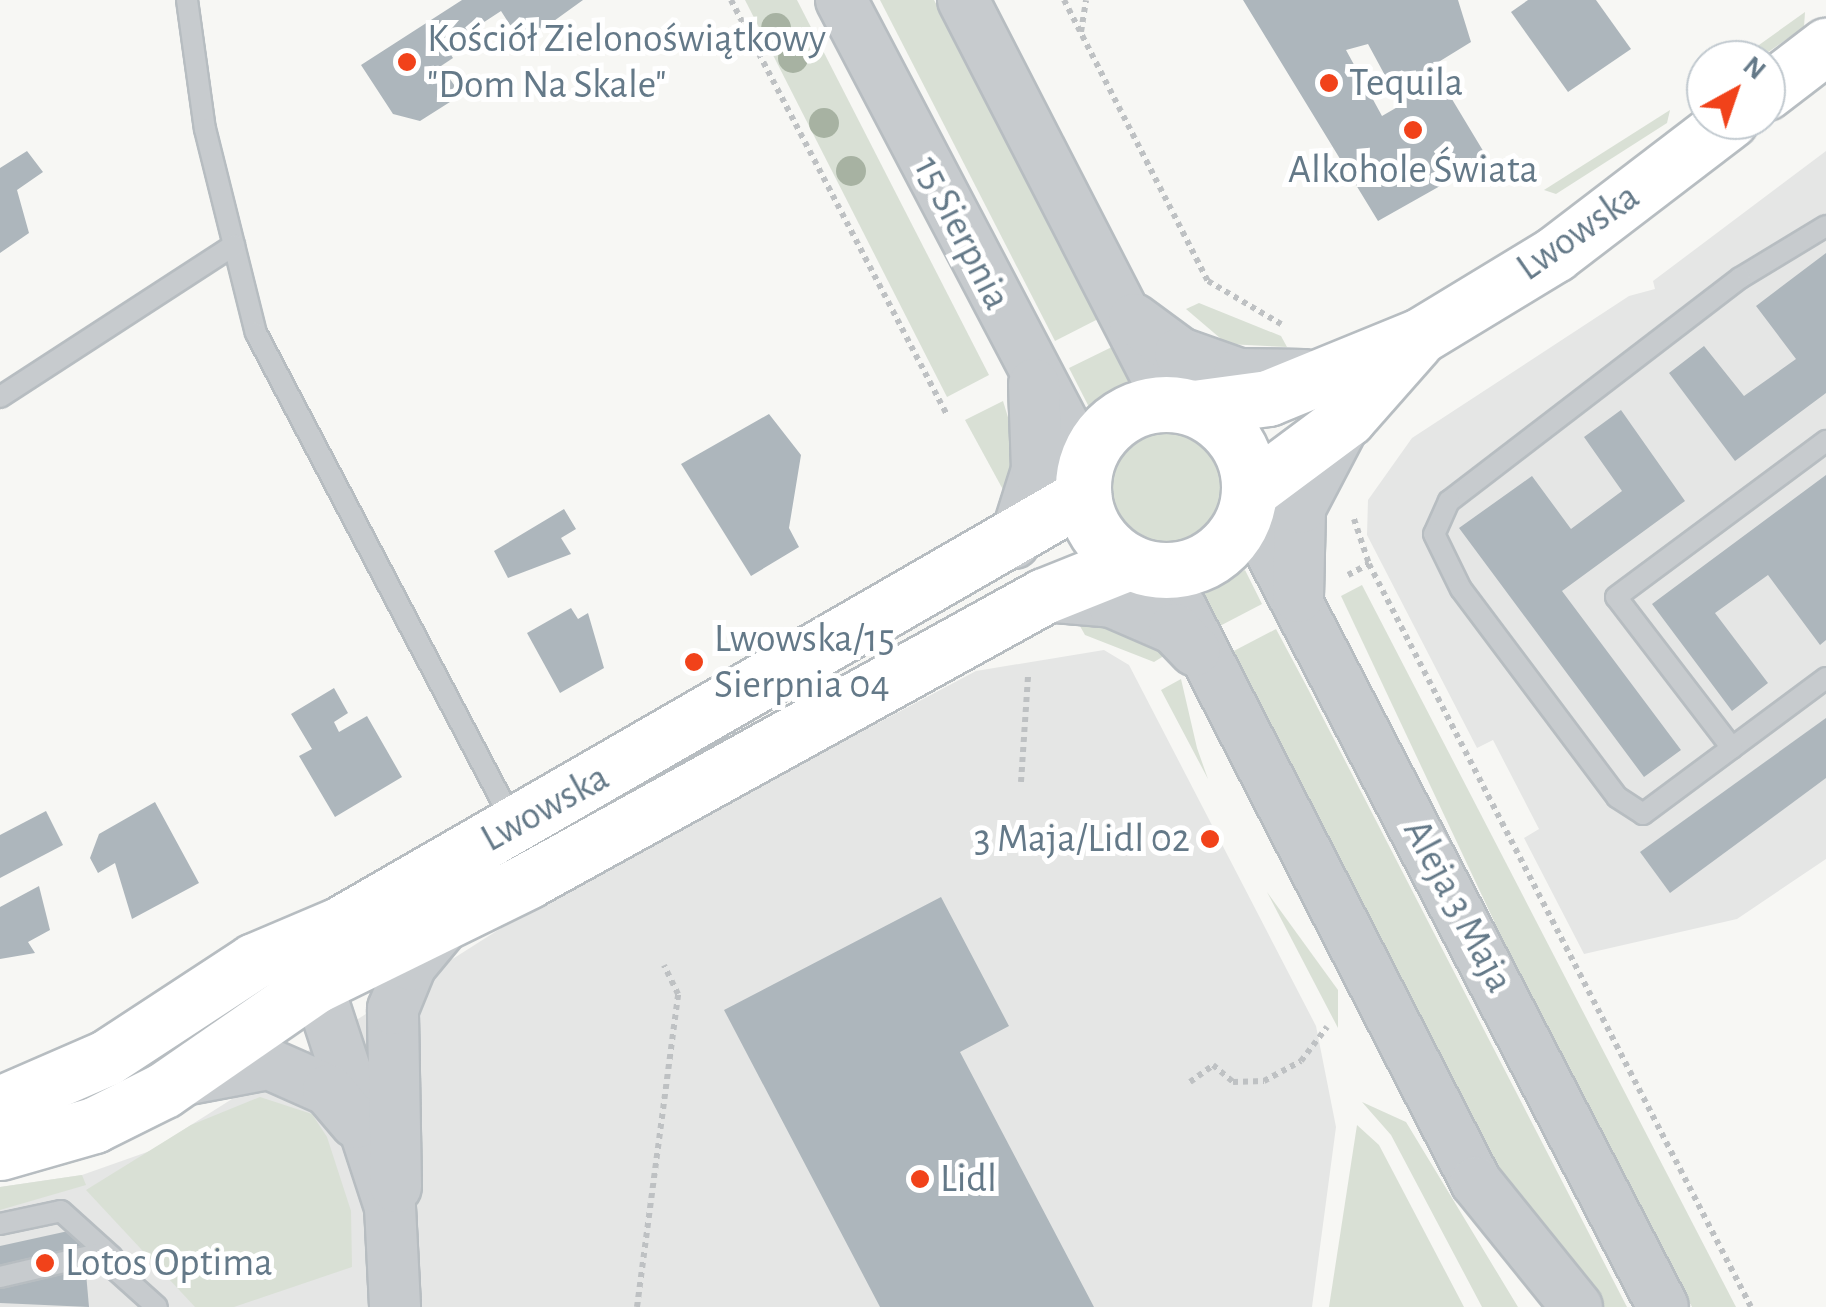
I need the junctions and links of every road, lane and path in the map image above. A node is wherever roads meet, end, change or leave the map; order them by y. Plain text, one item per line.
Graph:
1 (187, 0) edge
2 (731, 0) edge
3 (842, 0) edge
4 (963, 0) edge
5 (1064, 0) edge
6 (1086, 0) edge
7 (1081, 33) junction
8 (1826, 46) edge
9 (1786, 77) edge
10 (1704, 140) edge
11 (1826, 226) edge
12 (234, 245) junction
13 (1134, 319) junction
14 (1033, 369) junction
15 (0, 397) edge
16 (1333, 397) junction
17 (1182, 406) junction
18 (946, 413) dead end
19 (1826, 441) edge
20 (1084, 480) junction
21 (1249, 500) junction
22 (1357, 504) dead end
23 (1014, 542) junction
24 (1138, 565) junction
25 (1044, 596) junction
26 (1298, 602) junction
27 (1199, 654) junction
28 (1028, 676) dead end
29 (1826, 678) edge
30 (1732, 748) junction
31 (1022, 782) dead end
32 (528, 849) junction
33 (452, 916) junction
34 (328, 954) junction
35 (664, 966) dead end
36 (1327, 1027) dead end
37 (392, 1062) junction
38 (180, 1082) junction
39 (1190, 1082) dead end
40 (0, 1104) edge
41 (366, 1139) junction
42 (0, 1152) edge
43 (390, 1207) junction
44 (0, 1224) edge
45 (120, 1266) junction
46 (0, 1277) edge
47 (157, 1307) edge
48 (395, 1307) edge
49 (637, 1307) edge
50 (1578, 1307) edge
51 (1664, 1307) edge
52 (1751, 1307) edge

1 - 12 lane
2 - 18 path
3 - 14 street, 15 Sierpnia
4 - 13 street
5 - 7 path
6 - 7 path
7 - 16 path
8 - 9 main road
10 - 16 main road, Lwowska
11 - 30 lane
12 - 15 lane
12 - 32 lane
13 - 16 street
13 - 17 street
14 - 20 street, 15 Sierpnia
14 - 23 street
16 - 17 main road, Lwowska
16 - 21 main road, Lwowska
16 - 26 street
17 - 20 main road
17 - 21 main road
19 - 30 lane
20 - 23 main road, Lwowska
20 - 24 main road
21 - 24 main road
21 - 26 street, Aleja 3 Maja
22 - 52 path
23 - 32 main road, Lwowska
24 - 25 main road, Lwowska
24 - 27 street
25 - 27 street
25 - 32 main road, Lwowska
26 - 51 street, Aleja 3 Maja
27 - 50 street
28 - 31 path
29 - 30 lane
32 - 33 main road, Lwowska
32 - 34 main road, Lwowska
33 - 34 main road, Lwowska
33 - 37 street
34 - 37 street
34 - 38 main road, Lwowska
34 - 40 main road, Lwowska
34 - 41 street
35 - 49 path
36 - 39 path
37 - 43 street
38 - 41 street, Lwowska
38 - 42 main road, Lwowska
41 - 43 street
43 - 48 street
44 - 45 lane
45 - 46 lane
45 - 47 lane

